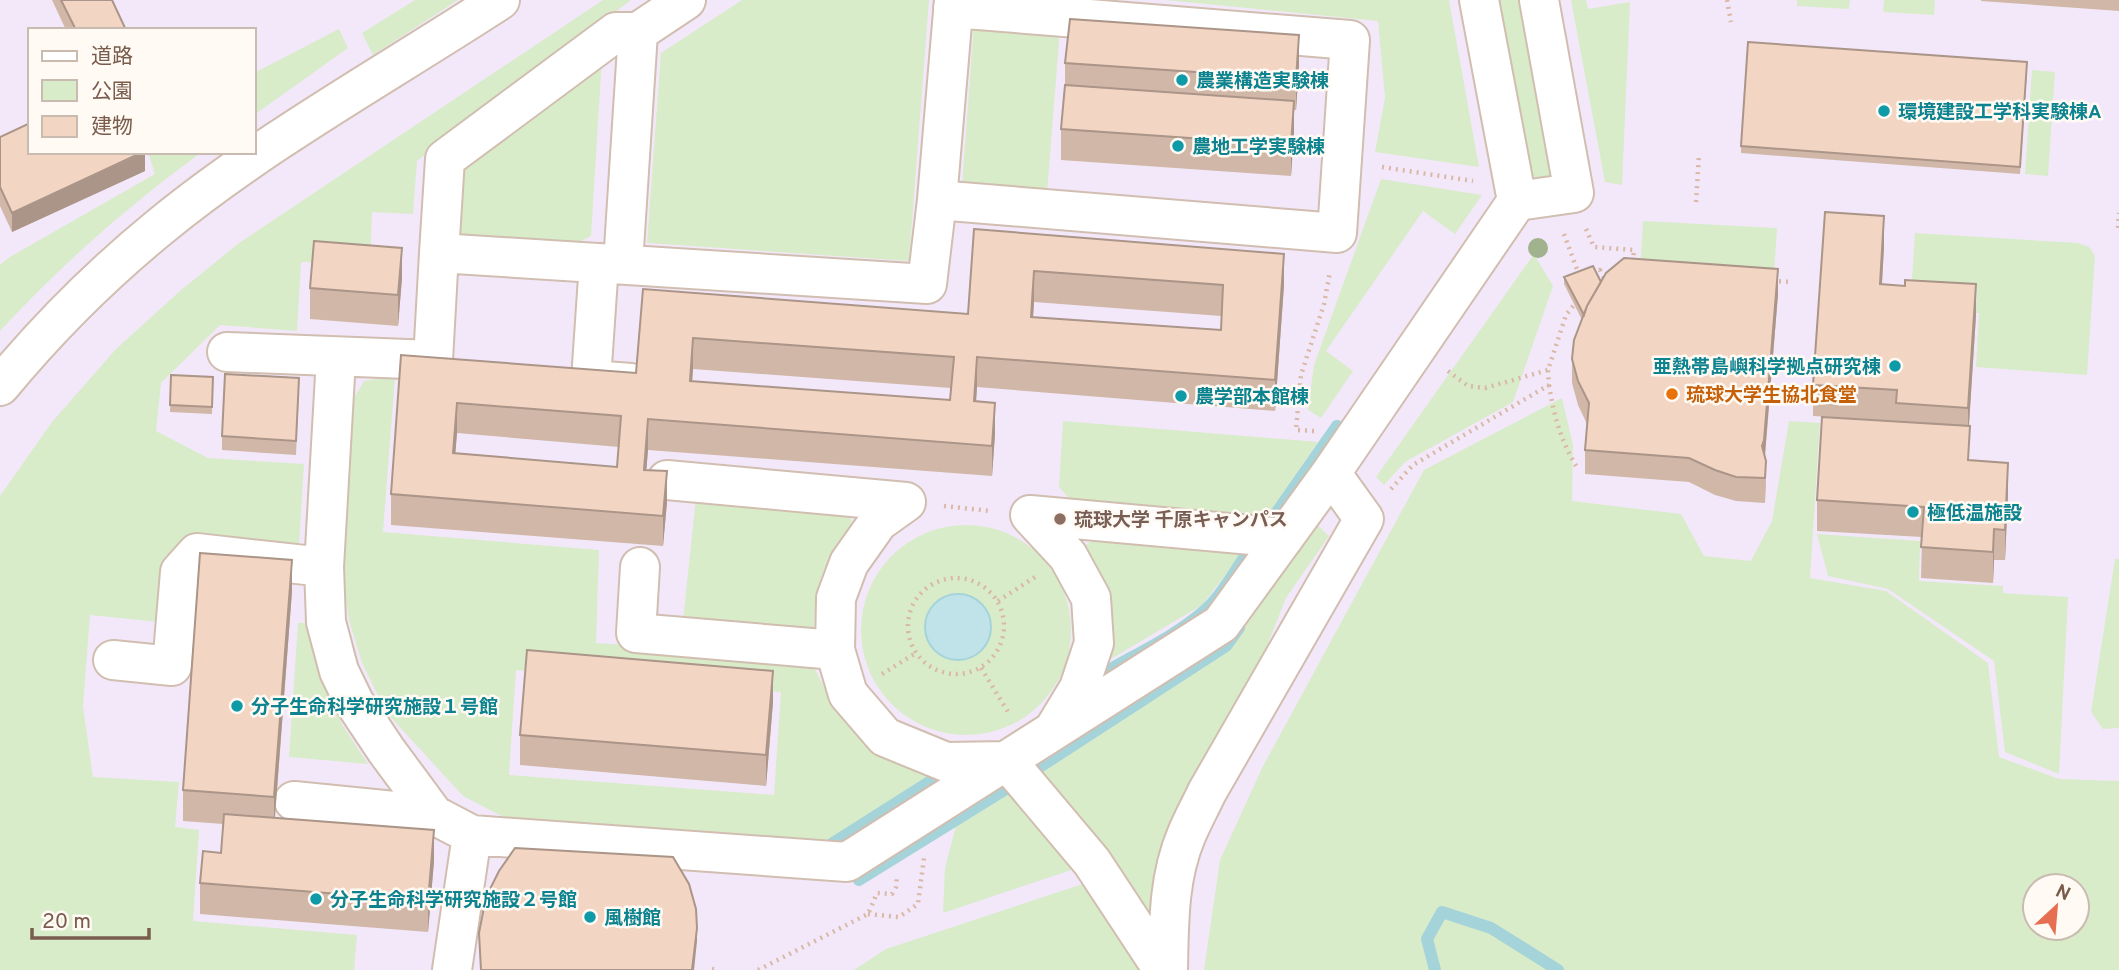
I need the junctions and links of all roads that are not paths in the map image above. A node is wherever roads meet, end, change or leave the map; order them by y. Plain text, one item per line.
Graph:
1 (500, 0) edge
2 (685, 0) edge
3 (1479, 0) edge
4 (1539, 0) edge
5 (954, 4) edge
6 (638, 32) junction
7 (937, 201) junction
8 (1517, 201) junction
9 (439, 253) junction
10 (611, 263) junction
11 (227, 352) dead end
12 (336, 358) junction
13 (631, 383) edge
14 (0, 387) edge
15 (1331, 473) junction
16 (667, 480) edge
17 (1284, 538) junction
18 (324, 567) junction
19 (640, 567) dead end
20 (835, 650) junction
21 (113, 660) dead end
22 (1030, 746) junction
23 (294, 802) dead end
24 (434, 815) junction
25 (472, 835) junction
26 (452, 970) edge
27 (1166, 970) edge

1 - 14 street
2 - 6 street
3 - 8 street
4 - 8 street
5 - 7 street
5 - 7 street
6 - 9 street
6 - 10 street
7 - 10 street
8 - 15 street
9 - 10 street
9 - 12 street
10 - 13 street
11 - 12 street
12 - 18 street
15 - 17 street
15 - 27 street
16 - 20 street
17 - 22 street
17 - 22 street
18 - 21 street
18 - 24 street
19 - 20 street
20 - 22 street
22 - 25 street
22 - 27 street
23 - 24 street
24 - 25 street
25 - 26 street

